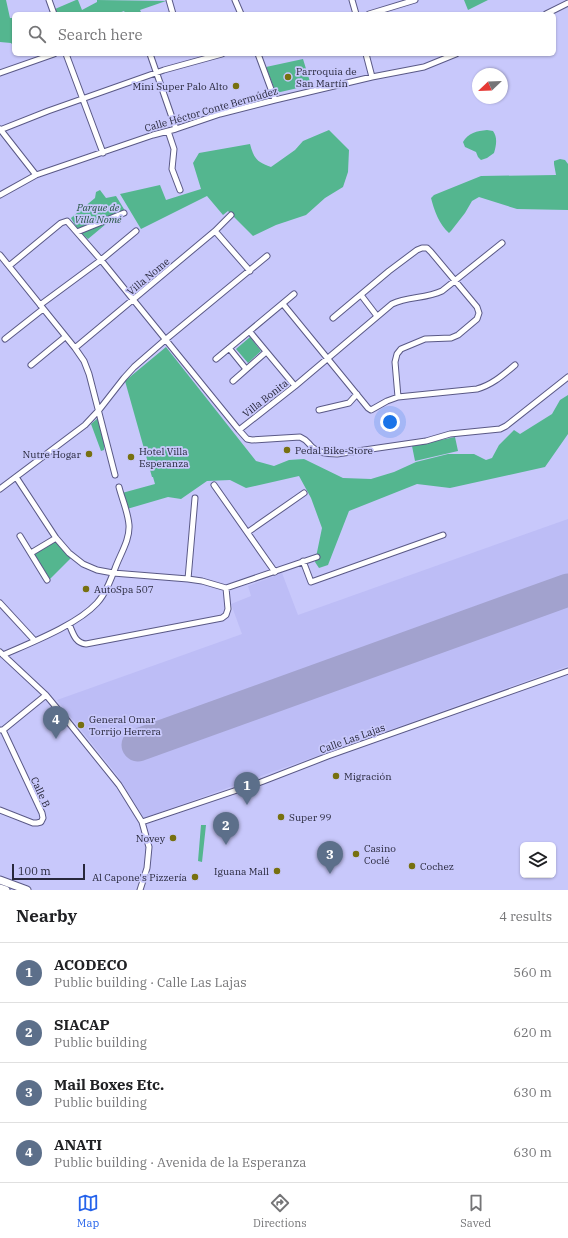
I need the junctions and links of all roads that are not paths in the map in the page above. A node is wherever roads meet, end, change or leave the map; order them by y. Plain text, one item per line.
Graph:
1 (50, 0) edge
2 (169, 0) edge
3 (236, 0) edge
4 (352, 0) edge
5 (415, 0) edge
6 (568, 3) edge
7 (53, 12) edge
8 (172, 12) edge
9 (240, 12) edge
10 (355, 12) edge
11 (376, 12) edge
12 (550, 12) edge
13 (48, 56) edge
14 (67, 56) edge
15 (151, 56) edge
16 (215, 56) edge
17 (259, 56) edge
18 (367, 56) edge
19 (451, 56) edge
20 (0, 73) edge
21 (157, 73) junction
22 (372, 77) junction
23 (83, 99) junction
24 (275, 100) junction
25 (176, 129) junction
26 (0, 130) edge
27 (168, 131) junction
28 (103, 152) junction
29 (36, 175) junction
30 (180, 190) dead end
31 (0, 195) edge
32 (124, 213) dead end
33 (231, 215) dead end
34 (136, 231) dead end
35 (215, 231) junction
36 (76, 232) junction
37 (502, 243) dead end
38 (0, 255) edge
39 (267, 256) dead end
40 (101, 260) junction
41 (9, 266) junction
42 (250, 271) junction
43 (454, 281) junction
44 (294, 294) dead end
45 (360, 295) junction
46 (133, 300) junction
47 (283, 304) junction
48 (42, 307) junction
49 (377, 316) junction
50 (333, 318) dead end
51 (250, 332) junction
52 (65, 337) junction
53 (5, 339) dead end
54 (166, 340) junction
55 (75, 348) junction
56 (229, 348) junction
57 (266, 352) junction
58 (216, 359) dead end
59 (328, 359) junction
60 (30, 365) dead end
61 (515, 366) dead end
62 (246, 369) junction
63 (568, 377) edge
64 (233, 380) dead end
65 (295, 386) junction
66 (357, 394) junction
67 (398, 396) junction
68 (99, 410) junction
69 (319, 410) dead end
70 (239, 430) junction
71 (115, 475) dead end
72 (16, 477) junction
73 (214, 485) dead end
74 (119, 487) dead end
75 (0, 489) edge
76 (304, 493) dead end
77 (195, 498) dead end
78 (248, 532) junction
79 (443, 535) dead end
80 (20, 536) dead end
81 (56, 538) junction
82 (31, 553) junction
83 (316, 557) dead end
84 (303, 561) junction
85 (275, 572) junction
86 (113, 573) junction
87 (188, 579) junction
88 (47, 580) dead end
89 (226, 588) junction
90 (0, 603) edge
91 (69, 624) junction
92 (35, 641) junction
93 (2, 653) edge
94 (568, 671) edge
95 (46, 695) junction
96 (1, 730) edge
97 (0, 810) edge
98 (142, 822) junction
99 (0, 880) edge
100 (0, 888) edge
101 (6, 890) edge
102 (27, 890) edge
103 (140, 890) edge

1 - 7 street
2 - 8 street
3 - 9 street
4 - 10 street
5 - 11 street
6 - 12 street
13 - 20 street
14 - 23 street
15 - 21 street
16 - 21 street
17 - 24 street
18 - 22 street
19 - 22 street, Calle Héctor Conte Bermúdez
21 - 23 street
21 - 25 street
22 - 24 street, Calle Héctor Conte Bermúdez
23 - 26 street
23 - 28 street
24 - 25 street, Calle Héctor Conte Bermúdez
25 - 27 street, Calle Héctor Conte Bermúdez
26 - 29 street
27 - 28 street, Calle Héctor Conte Bermúdez
27 - 30 street
28 - 29 street, Calle Héctor Conte Bermúdez
29 - 31 street, Calle Héctor Conte Bermúdez
32 - 36 street
33 - 35 street, Villa Nome
34 - 40 street
35 - 42 street
35 - 46 street, Villa Nome
36 - 40 street, Villa Bonita
36 - 41 street, Villa Bonita
37 - 43 street, Villa Bonita
38 - 41 street
39 - 42 street
40 - 46 street, Villa Bonita
40 - 48 street
41 - 48 street
42 - 54 street
43 - 45 street
43 - 49 street, Villa Bonita
43 - 67 street
44 - 47 street
45 - 49 street
45 - 50 street
46 - 54 street, Villa Bonita
46 - 55 street, Villa Nome
47 - 51 street
47 - 59 street
48 - 52 street
48 - 53 street
49 - 59 street, Villa Bonita
51 - 56 street
51 - 57 street
52 - 55 street
52 - 60 street
54 - 68 street
54 - 70 street, Villa Bonita
55 - 68 street
56 - 58 street
56 - 62 street
57 - 62 street
57 - 65 street
59 - 65 street, Villa Bonita
59 - 66 street
61 - 67 street
62 - 64 street
63 - 70 street
65 - 70 street, Villa Bonita
66 - 67 street
66 - 69 street
68 - 71 street
68 - 72 street
72 - 75 street
72 - 81 street
73 - 78 street
74 - 86 street
76 - 78 street
77 - 87 street
78 - 85 street
79 - 84 street
80 - 82 street
81 - 82 street
81 - 86 street
82 - 88 street
83 - 84 street
84 - 85 street
85 - 89 street
86 - 87 street
86 - 91 street
87 - 89 street
89 - 91 street
90 - 92 street
91 - 92 street
92 - 93 street
93 - 95 street
94 - 98 street, Calle Las Lajas
95 - 96 street
95 - 98 street
96 - 97 street, Calle B
98 - 103 street
99 - 102 highway
100 - 101 highway

